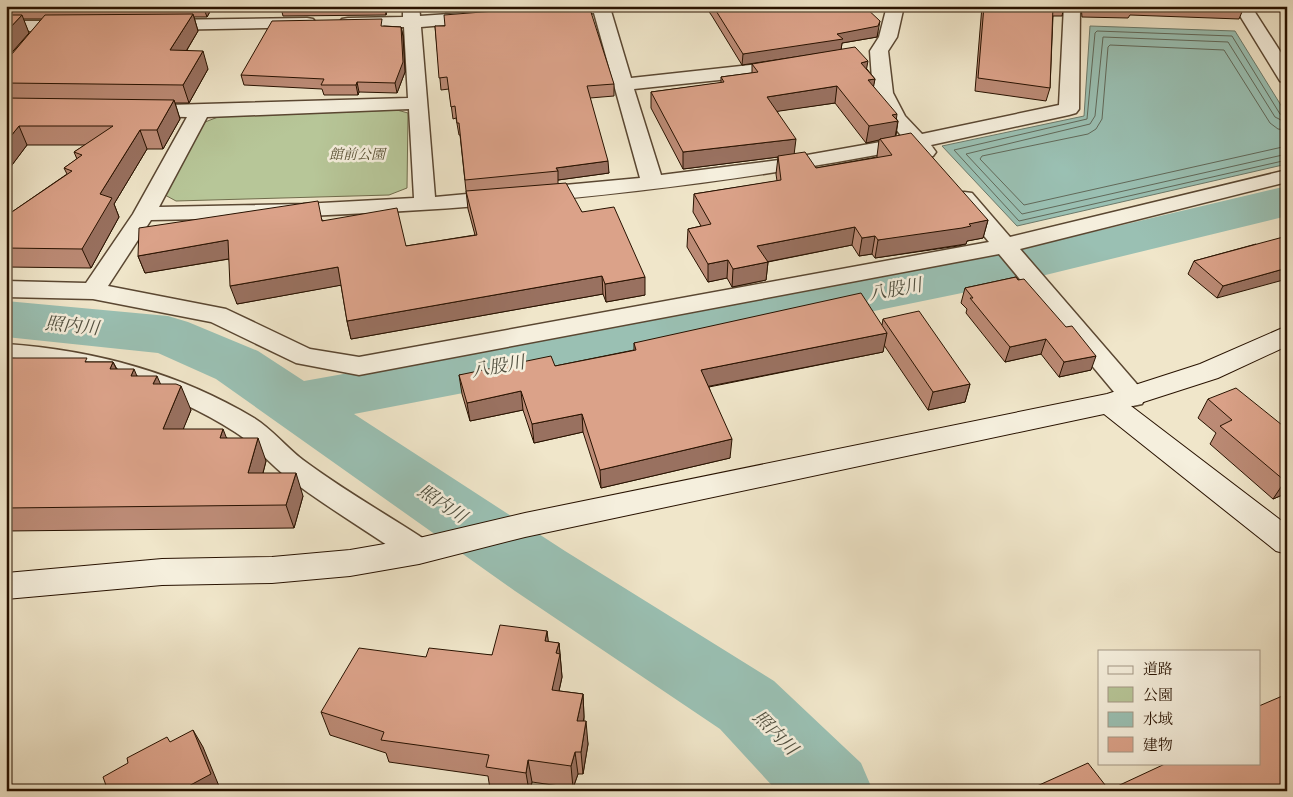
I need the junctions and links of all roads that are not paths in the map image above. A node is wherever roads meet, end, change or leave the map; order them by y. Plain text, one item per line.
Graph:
1 (896, 6) edge
2 (1072, 6) edge
3 (1242, 6) edge
4 (607, 7) edge
5 (541, 12) edge
6 (411, 14) edge
7 (491, 16) edge
8 (145, 25) edge
9 (6, 26) edge
10 (46, 26) junction
11 (85, 26) edge
12 (29, 47) edge
13 (802, 64) edge
14 (1287, 77) edge
15 (623, 85) junction
16 (416, 103) junction
17 (122, 110) edge
18 (200, 111) junction
19 (918, 141) junction
20 (1287, 176) edge
21 (652, 182) junction
22 (425, 204) junction
23 (144, 214) junction
24 (1003, 246) junction
25 (6, 289) edge
26 (93, 291) junction
27 (1287, 335) edge
28 (6, 353) edge
29 (1121, 400) junction
30 (1287, 542) edge
31 (419, 551) junction
32 (6, 586) edge

1 - 19 street
2 - 19 street
3 - 14 street
4 - 5 street
4 - 15 street
6 - 7 street
6 - 8 street
6 - 16 street
9 - 10 street
10 - 11 street
10 - 12 street
13 - 15 street
15 - 21 street
16 - 18 street
16 - 22 street
17 - 18 street
18 - 23 street
19 - 21 street
19 - 24 street
20 - 24 street
21 - 22 street
22 - 23 street
23 - 26 street
24 - 26 street
24 - 29 street
25 - 26 street
27 - 29 street
28 - 31 street
29 - 30 street
29 - 31 street
31 - 32 street

